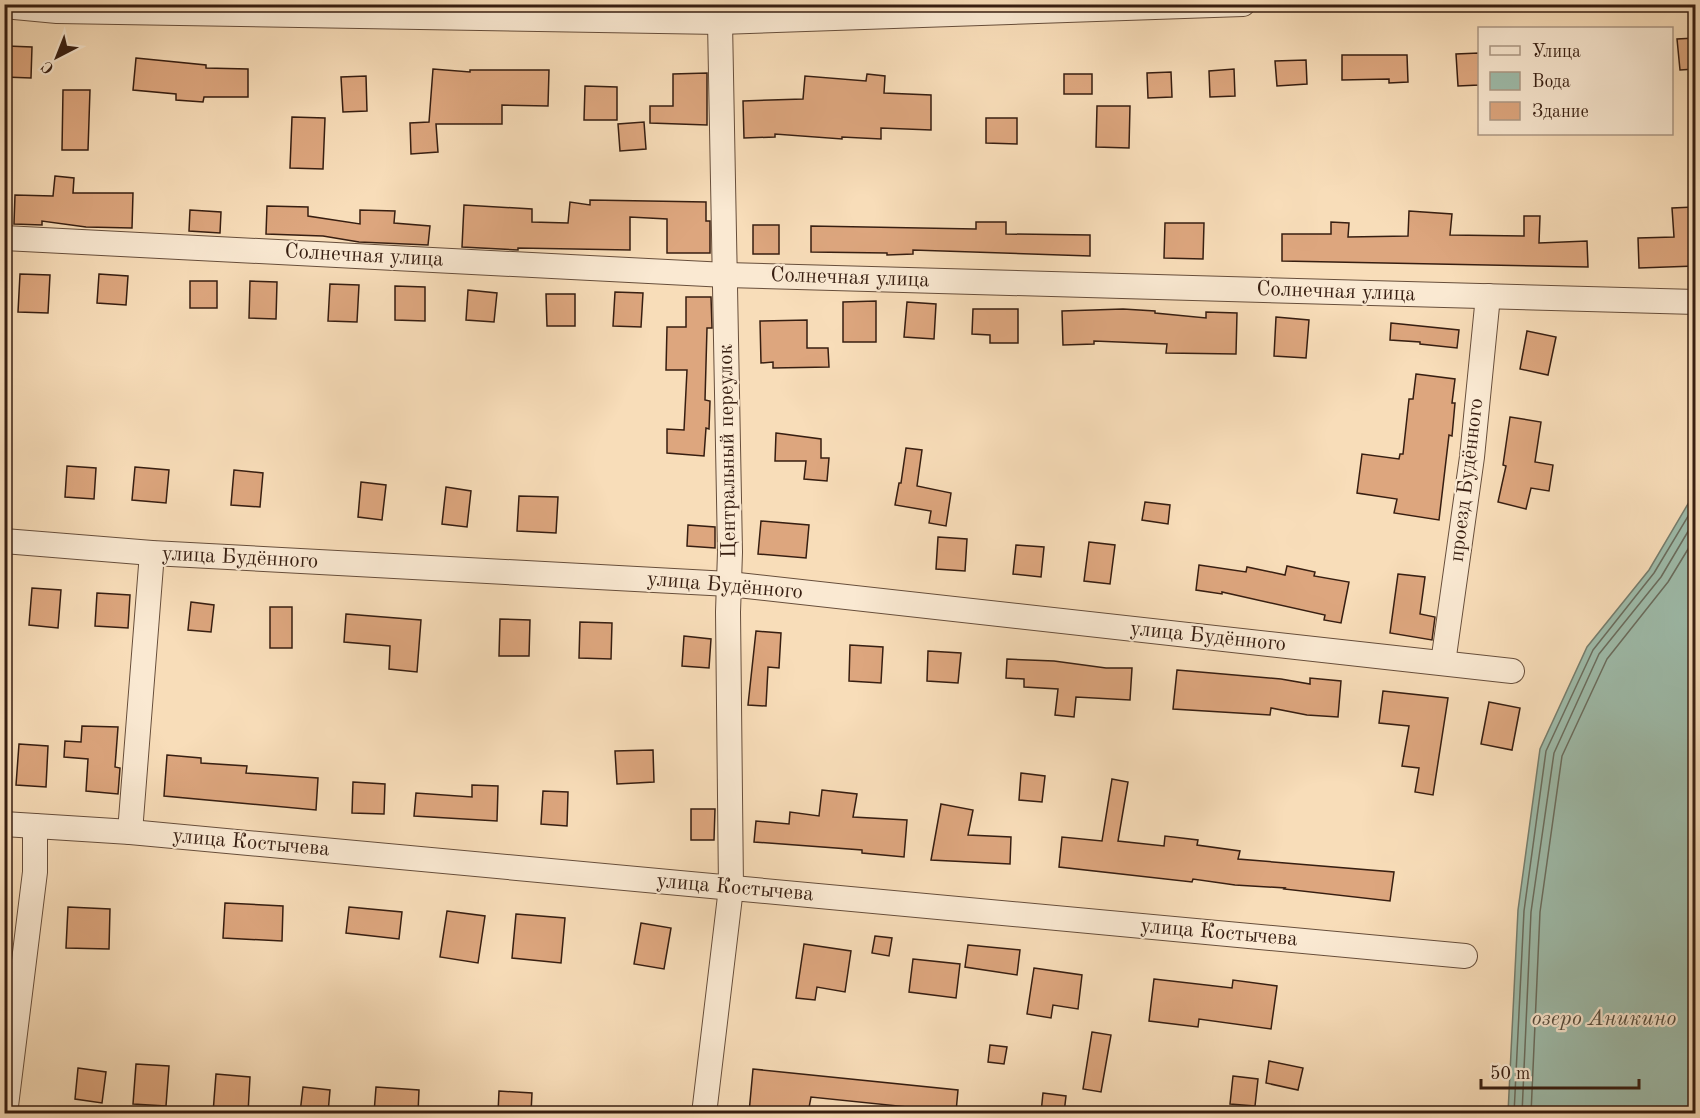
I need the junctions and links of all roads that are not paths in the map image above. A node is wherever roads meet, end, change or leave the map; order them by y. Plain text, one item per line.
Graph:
1 (1243, 4) edge
2 (4, 6) edge
3 (57, 8) edge
4 (723, 13) edge
5 (4, 238) edge
6 (726, 275) junction
7 (1488, 296) junction
8 (1695, 302) edge
9 (4, 541) edge
10 (152, 553) junction
11 (729, 584) junction
12 (1443, 663) junction
13 (1512, 671) dead end
14 (4, 824) edge
15 (35, 826) junction
16 (130, 832) junction
17 (730, 888) junction
18 (1466, 956) dead end
19 (5, 1113) edge
20 (704, 1113) edge

1 - 4 street
2 - 3 street
3 - 4 street
4 - 6 street, Центральный переулок
5 - 6 street, Солнечная улица
6 - 7 street, Солнечная улица
6 - 11 street, Центральный переулок
7 - 8 street, Солнечная улица
7 - 12 street, проезд Будённого
9 - 10 street, улица Будённого
10 - 11 street, улица Будённого
10 - 16 street
11 - 12 street, улица Будённого
11 - 17 street, Центральный переулок
12 - 13 street, улица Будённого
14 - 15 street, улица Костычева
15 - 16 street, улица Костычева
15 - 19 street
16 - 17 street, улица Костычева
17 - 18 street, улица Костычева
17 - 20 street, Центральный переулок

